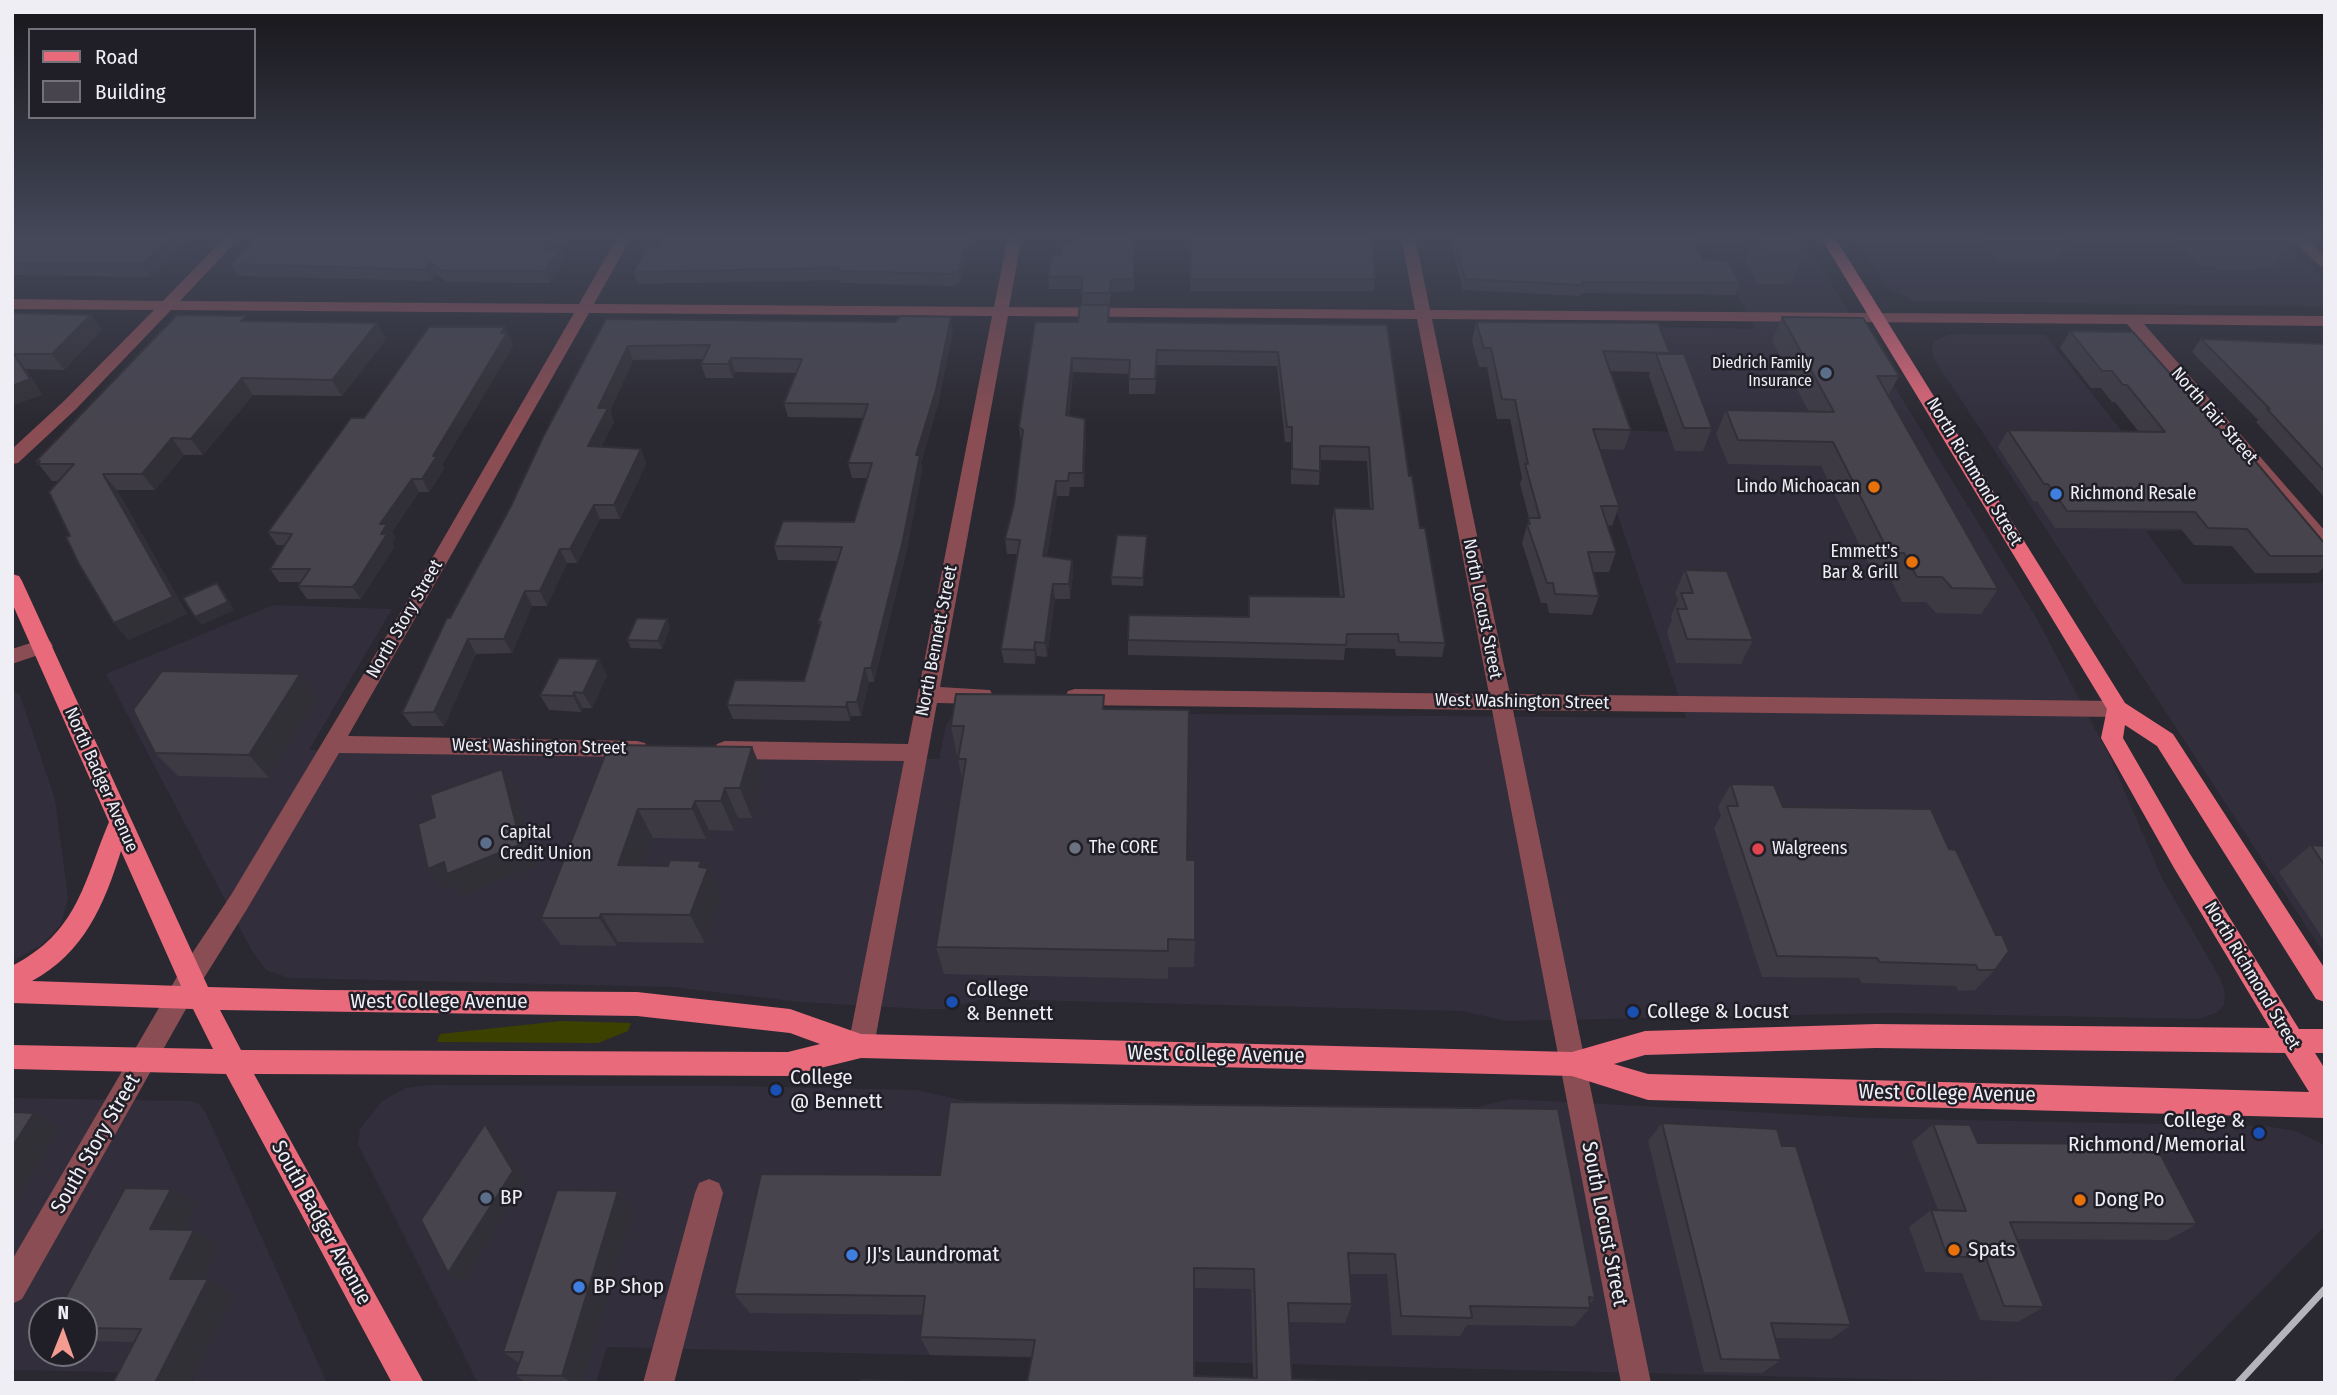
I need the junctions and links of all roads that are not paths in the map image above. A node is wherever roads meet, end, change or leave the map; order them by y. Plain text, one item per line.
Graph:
1 (171, 301) edge
2 (587, 301) edge
3 (1003, 301) edge
4 (1421, 301) edge
5 (1869, 301) edge
6 (12, 304) edge
7 (167, 305) junction
8 (583, 308) junction
9 (1001, 312) junction
10 (1424, 315) junction
11 (1880, 319) junction
12 (2132, 320) junction
13 (2325, 321) edge
14 (12, 459) edge
15 (2325, 543) edge
16 (12, 581) edge
17 (43, 646) junction
18 (12, 657) edge
19 (926, 695) junction
20 (1008, 696) edge
21 (1049, 696) edge
22 (1500, 701) junction
23 (2118, 709) junction
24 (331, 744) junction
25 (656, 749) edge
26 (698, 750) edge
27 (915, 753) junction
28 (119, 824) junction
29 (12, 979) edge
30 (2325, 991) edge
31 (12, 992) edge
32 (190, 992) junction
33 (2291, 1041) junction
34 (2325, 1041) edge
35 (861, 1046) junction
36 (12, 1057) edge
37 (145, 1058) junction
38 (234, 1062) junction
39 (1572, 1064) junction
40 (2325, 1094) edge
41 (2325, 1105) edge
42 (709, 1193) dead end
43 (12, 1289) edge
44 (409, 1383) edge
45 (658, 1383) edge
46 (1636, 1383) edge

1 - 7 street
2 - 8 street, North Story Street
3 - 9 street, North Bennett Street
4 - 10 street, North Locust Street
5 - 11 main road, North Richmond Street
6 - 7 street
7 - 8 street
7 - 14 street
8 - 9 street
8 - 24 street, North Story Street
9 - 10 street
9 - 19 street, North Bennett Street
10 - 11 street
10 - 22 street, North Locust Street
11 - 12 street
11 - 23 main road, North Richmond Street
12 - 13 street
12 - 15 street, North Fair Street
16 - 17 main road, North Badger Avenue
17 - 18 street
17 - 28 main road, North Badger Avenue
19 - 20 street
19 - 27 street, North Bennett Street
21 - 22 street, West Washington Street
22 - 23 street, West Washington Street
22 - 39 street, North Locust Street
23 - 30 main road, North Richmond Street
23 - 33 main road, North Richmond Street
24 - 25 street, West Washington Street
24 - 32 street, North Story Street
26 - 27 street
27 - 35 street, North Bennett Street
28 - 29 main road
28 - 32 main road, North Badger Avenue
31 - 32 main road, West College Avenue
32 - 35 main road, West College Avenue
32 - 37 street, South Story Street
32 - 38 main road, North Badger Avenue
33 - 34 main road, West College Avenue
33 - 39 main road, West College Avenue
33 - 40 main road, North Richmond Street
35 - 38 main road, West College Avenue
35 - 39 main road, West College Avenue
36 - 37 main road, West College Avenue
37 - 38 main road, West College Avenue
37 - 43 street, South Story Street
38 - 44 main road, South Badger Avenue
39 - 41 main road, West College Avenue
39 - 46 street, South Locust Street
42 - 45 street

